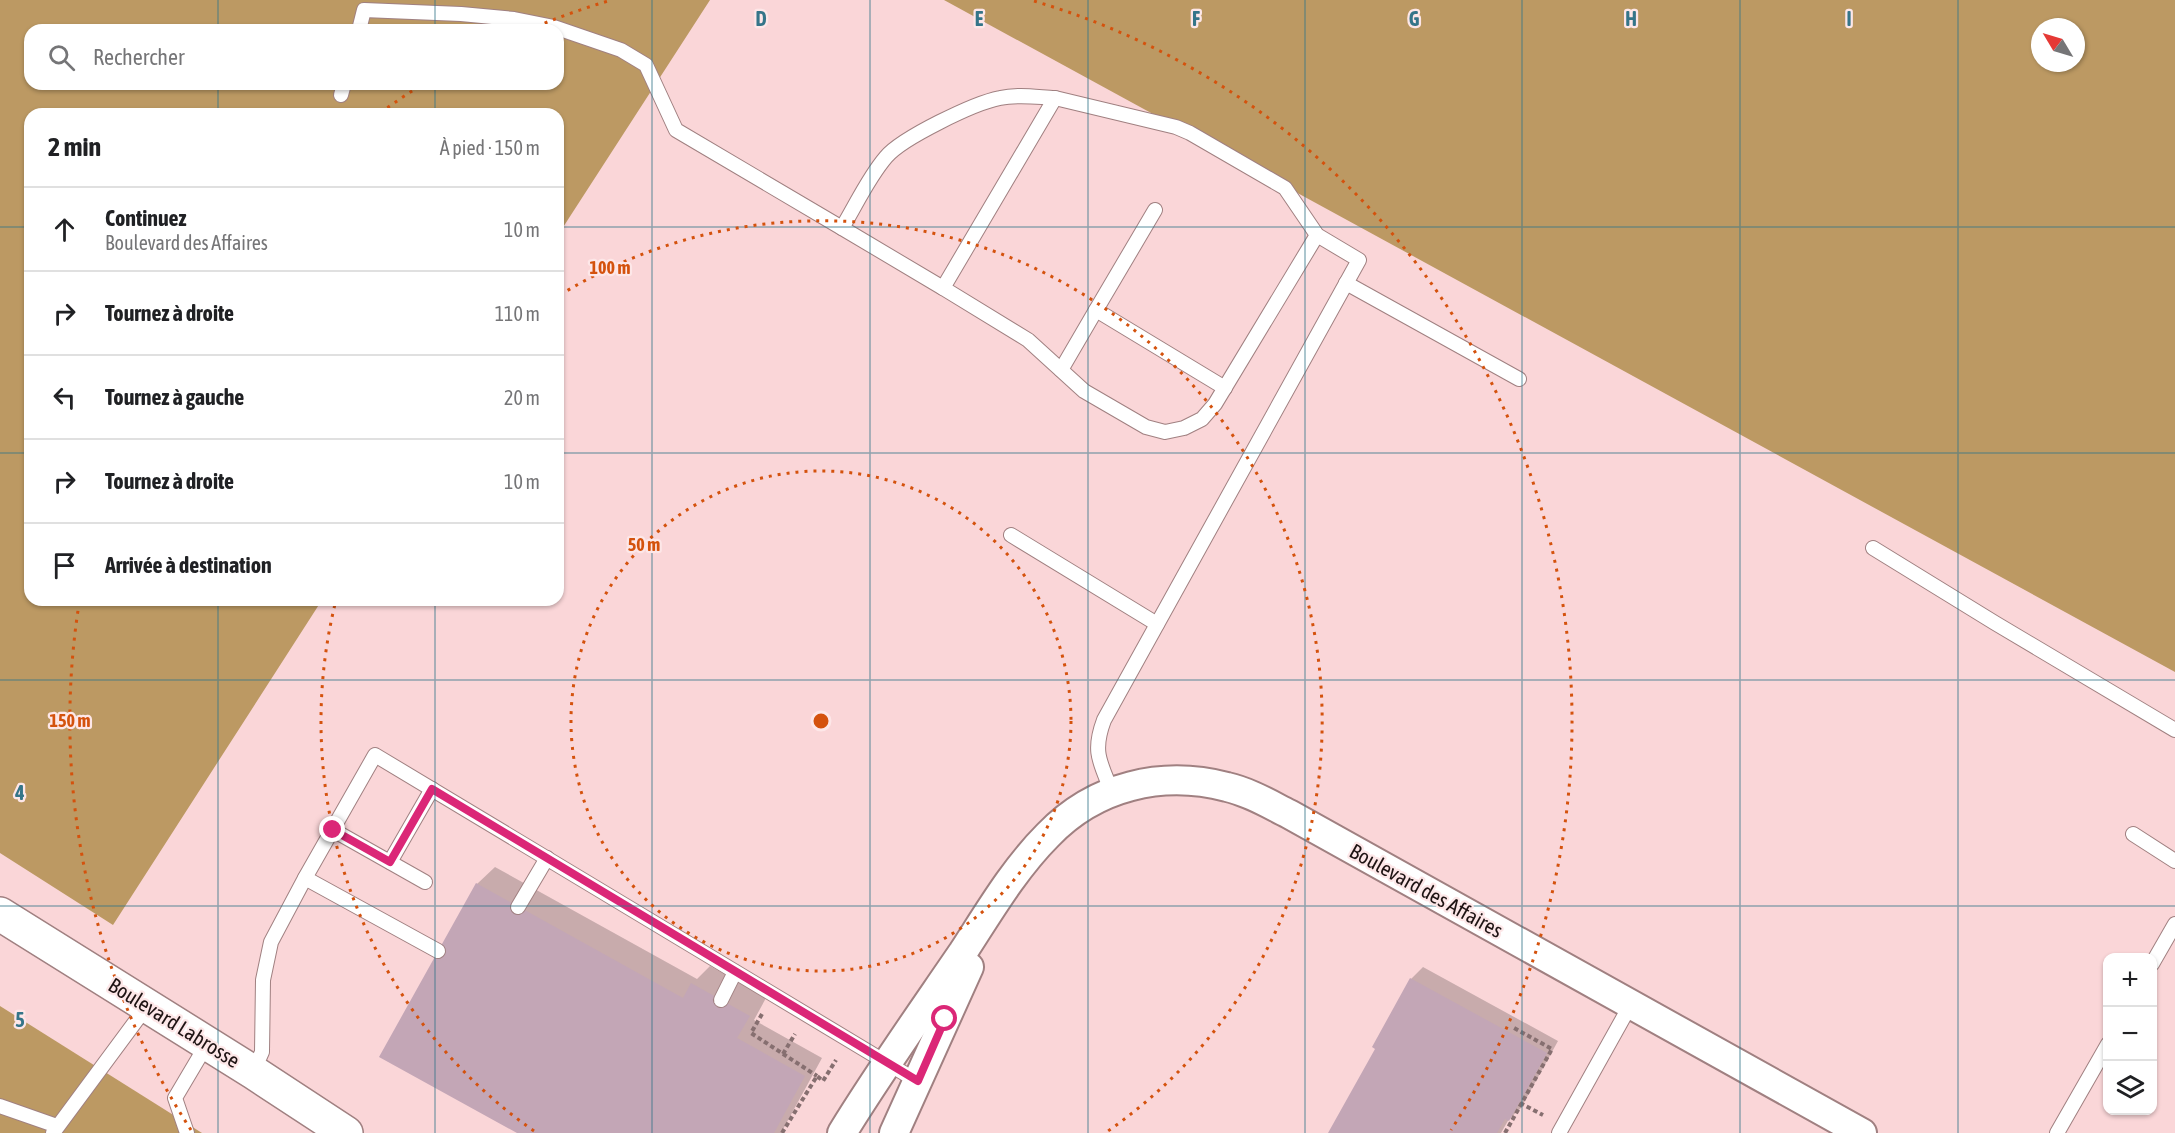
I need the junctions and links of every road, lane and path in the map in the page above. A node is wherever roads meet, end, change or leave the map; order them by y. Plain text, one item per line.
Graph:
1 (360, 24) edge
2 (539, 24) edge
3 (564, 30) edge
4 (1055, 98) junction
5 (1155, 210) dead end
6 (842, 228) junction
7 (1317, 235) junction
8 (1346, 282) junction
9 (943, 288) junction
10 (1096, 310) junction
11 (1061, 370) junction
12 (1519, 379) dead end
13 (1225, 387) junction
14 (1011, 535) dead end
15 (1874, 548) dead end
16 (1157, 624) junction
17 (2175, 730) edge
18 (432, 789) junction
19 (1112, 792) junction
20 (333, 830) junction
21 (2133, 834) dead end
22 (547, 858) junction
23 (2175, 861) edge
24 (390, 862) junction
25 (305, 878) junction
26 (425, 882) dead end
27 (1000, 896) junction
28 (518, 907) dead end
29 (0, 914) edge
30 (2175, 924) edge
31 (438, 951) dead end
32 (2157, 955) edge
33 (735, 972) junction
34 (721, 999) dead end
35 (1631, 1005) junction
36 (147, 1006) junction
37 (764, 1011) dead end
38 (1514, 1028) dead end
39 (207, 1044) junction
40 (2103, 1053) edge
41 (840, 1055) dead end
42 (886, 1064) junction
43 (253, 1072) junction
44 (817, 1076) junction
45 (918, 1081) junction
46 (0, 1106) edge
47 (55, 1129) edge
48 (187, 1133) edge
49 (346, 1133) edge
50 (782, 1133) edge
51 (842, 1133) edge
52 (894, 1133) edge
53 (1506, 1133) edge
54 (1559, 1133) edge
55 (1862, 1133) edge
56 (2057, 1133) edge

1 - 2 lane
3 - 6 lane
4 - 6 lane
4 - 7 lane
4 - 9 lane
5 - 10 lane
6 - 9 lane
7 - 8 lane
7 - 13 lane
8 - 12 lane
8 - 16 lane
9 - 11 lane
10 - 11 lane
10 - 13 lane
11 - 13 lane
14 - 16 lane
15 - 17 lane
16 - 19 lane
18 - 20 lane
18 - 22 lane
18 - 24 lane
19 - 27 street, Boulevard des Affaires
19 - 35 street, Boulevard des Affaires
20 - 24 lane
20 - 25 lane
21 - 23 lane
22 - 28 lane
22 - 33 lane
24 - 26 lane
25 - 31 lane
25 - 43 lane
27 - 42 street, Boulevard des Affaires
27 - 45 street, Boulevard des Affaires
29 - 36 street, Boulevard Labrosse
30 - 32 lane
33 - 34 lane
33 - 42 lane
35 - 54 lane
35 - 55 street, Boulevard des Affaires
36 - 39 street, Boulevard Labrosse
36 - 47 lane
37 - 44 path
38 - 53 path
39 - 43 street, Boulevard Labrosse
39 - 48 lane
40 - 56 lane
41 - 44 path
42 - 45 lane
42 - 51 street, Boulevard des Affaires
43 - 49 street, Boulevard Labrosse
44 - 50 path
45 - 52 street, Boulevard des Affaires
46 - 47 lane

